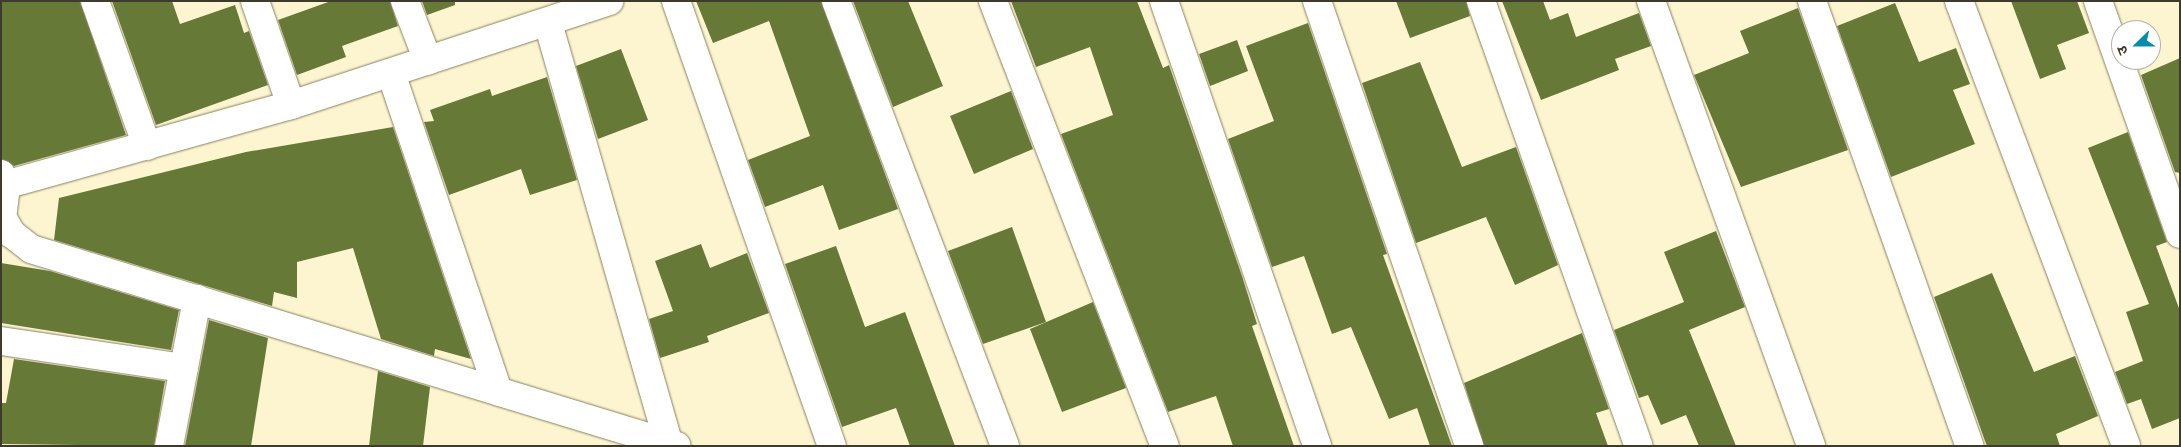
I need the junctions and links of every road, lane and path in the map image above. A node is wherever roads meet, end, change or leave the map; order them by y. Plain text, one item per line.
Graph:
1 (95, 1) edge
2 (255, 1) edge
3 (405, 1) edge
4 (610, 1) edge
5 (676, 1) edge
6 (836, 1) edge
7 (993, 1) edge
8 (1164, 1) edge
9 (1317, 1) edge
10 (1481, 1) edge
11 (1651, 1) edge
12 (1812, 1) edge
13 (1959, 1) edge
14 (2098, 1) edge
15 (577, 6) edge
16 (548, 23) junction
17 (428, 61) junction
18 (391, 73) junction
19 (291, 105) junction
20 (147, 146) junction
21 (3, 182) edge
22 (2180, 234) edge
23 (196, 299) junction
24 (1, 341) edge
25 (184, 368) junction
26 (498, 391) junction
27 (671, 445) edge
28 (169, 446) edge
29 (832, 446) edge
30 (1005, 446) edge
31 (1166, 446) edge
32 (1317, 446) edge
33 (1469, 446) edge
34 (1639, 446) edge
35 (1811, 446) edge
36 (1970, 446) edge
37 (2126, 446) edge

1 - 20 street
2 - 19 street
3 - 17 street
4 - 15 street
5 - 29 street
6 - 30 street
7 - 31 street
8 - 32 street
9 - 33 street
10 - 34 street
11 - 35 street
12 - 36 street
13 - 37 street
14 - 22 street
15 - 16 street
16 - 17 street
16 - 27 street
17 - 18 street
18 - 19 street
18 - 26 street
19 - 20 street
20 - 21 street
21 - 23 street
23 - 25 street
23 - 26 street
24 - 25 street
25 - 28 street
26 - 27 street

